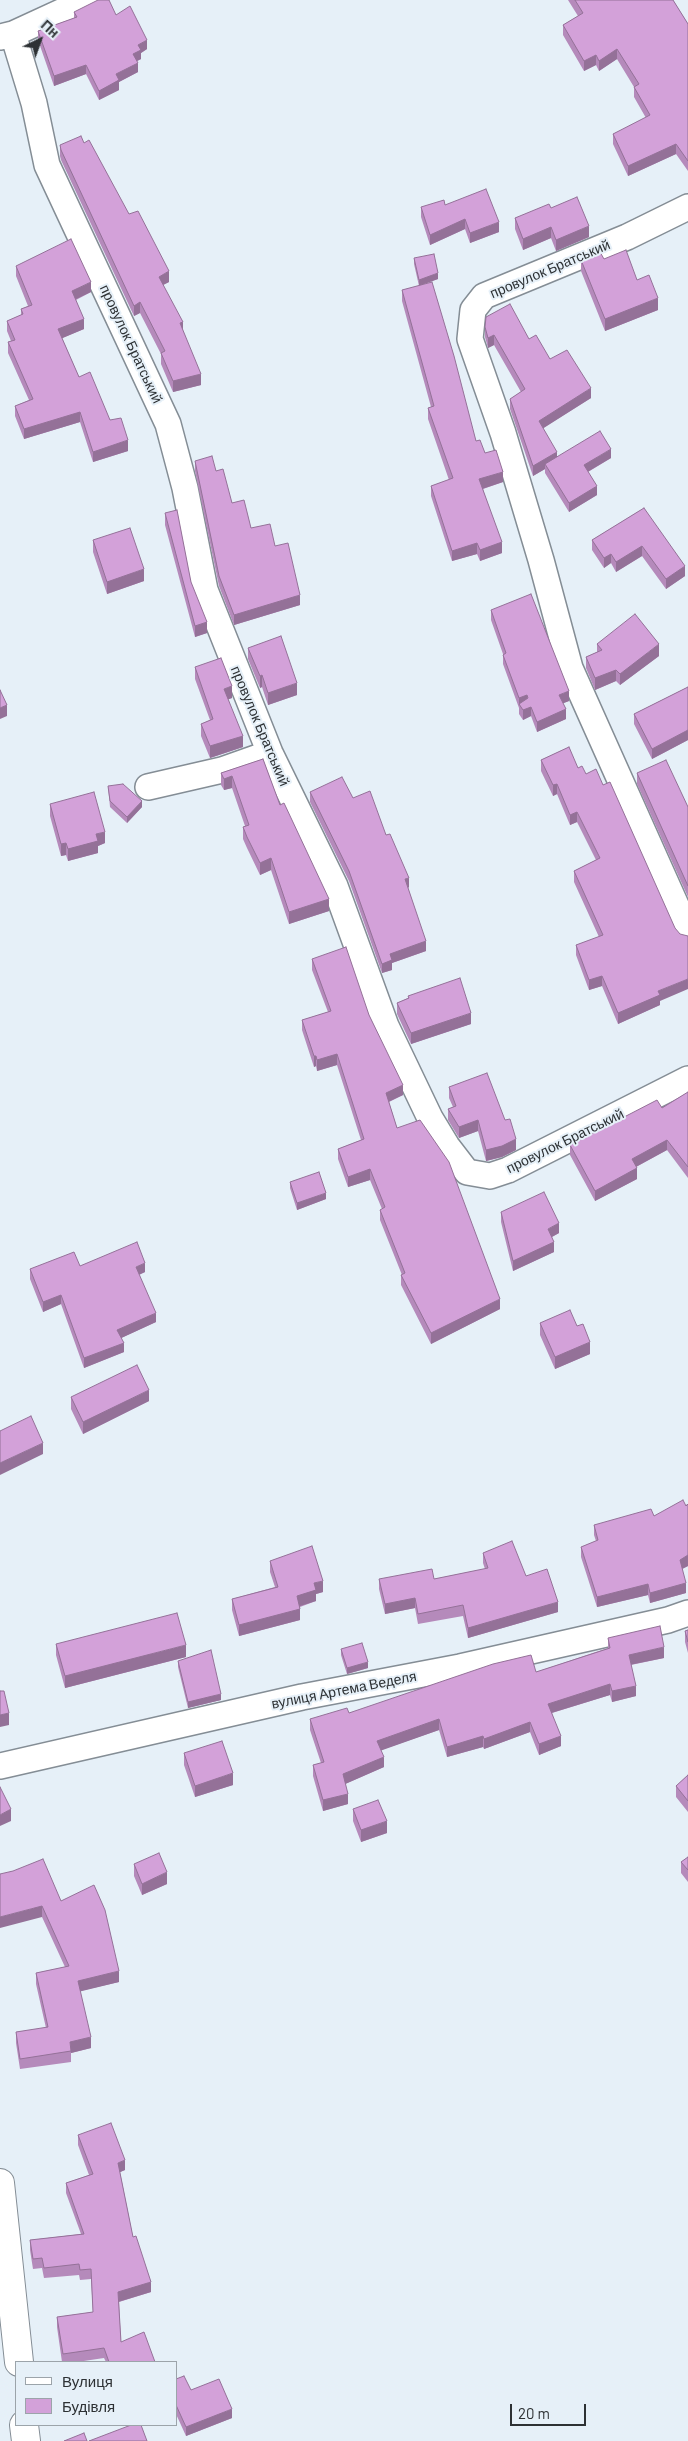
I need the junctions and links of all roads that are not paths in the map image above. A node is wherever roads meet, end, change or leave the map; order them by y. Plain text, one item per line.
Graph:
1 (87, 0) edge
2 (6, 36) edge
3 (688, 207) edge
4 (270, 753) junction
5 (148, 787) dead end
6 (688, 932) edge
7 (688, 1079) edge
8 (688, 1613) edge
9 (0, 1766) edge
10 (0, 2183) edge
11 (19, 2361) edge
12 (24, 2426) edge
13 (26, 2441) edge

1 - 2 street
2 - 4 street, провулок Братський
3 - 6 street, провулок Братський
4 - 5 street
4 - 7 street, провулок Братський
8 - 9 street, вулиця Артема Веделя
10 - 11 street
12 - 13 street

